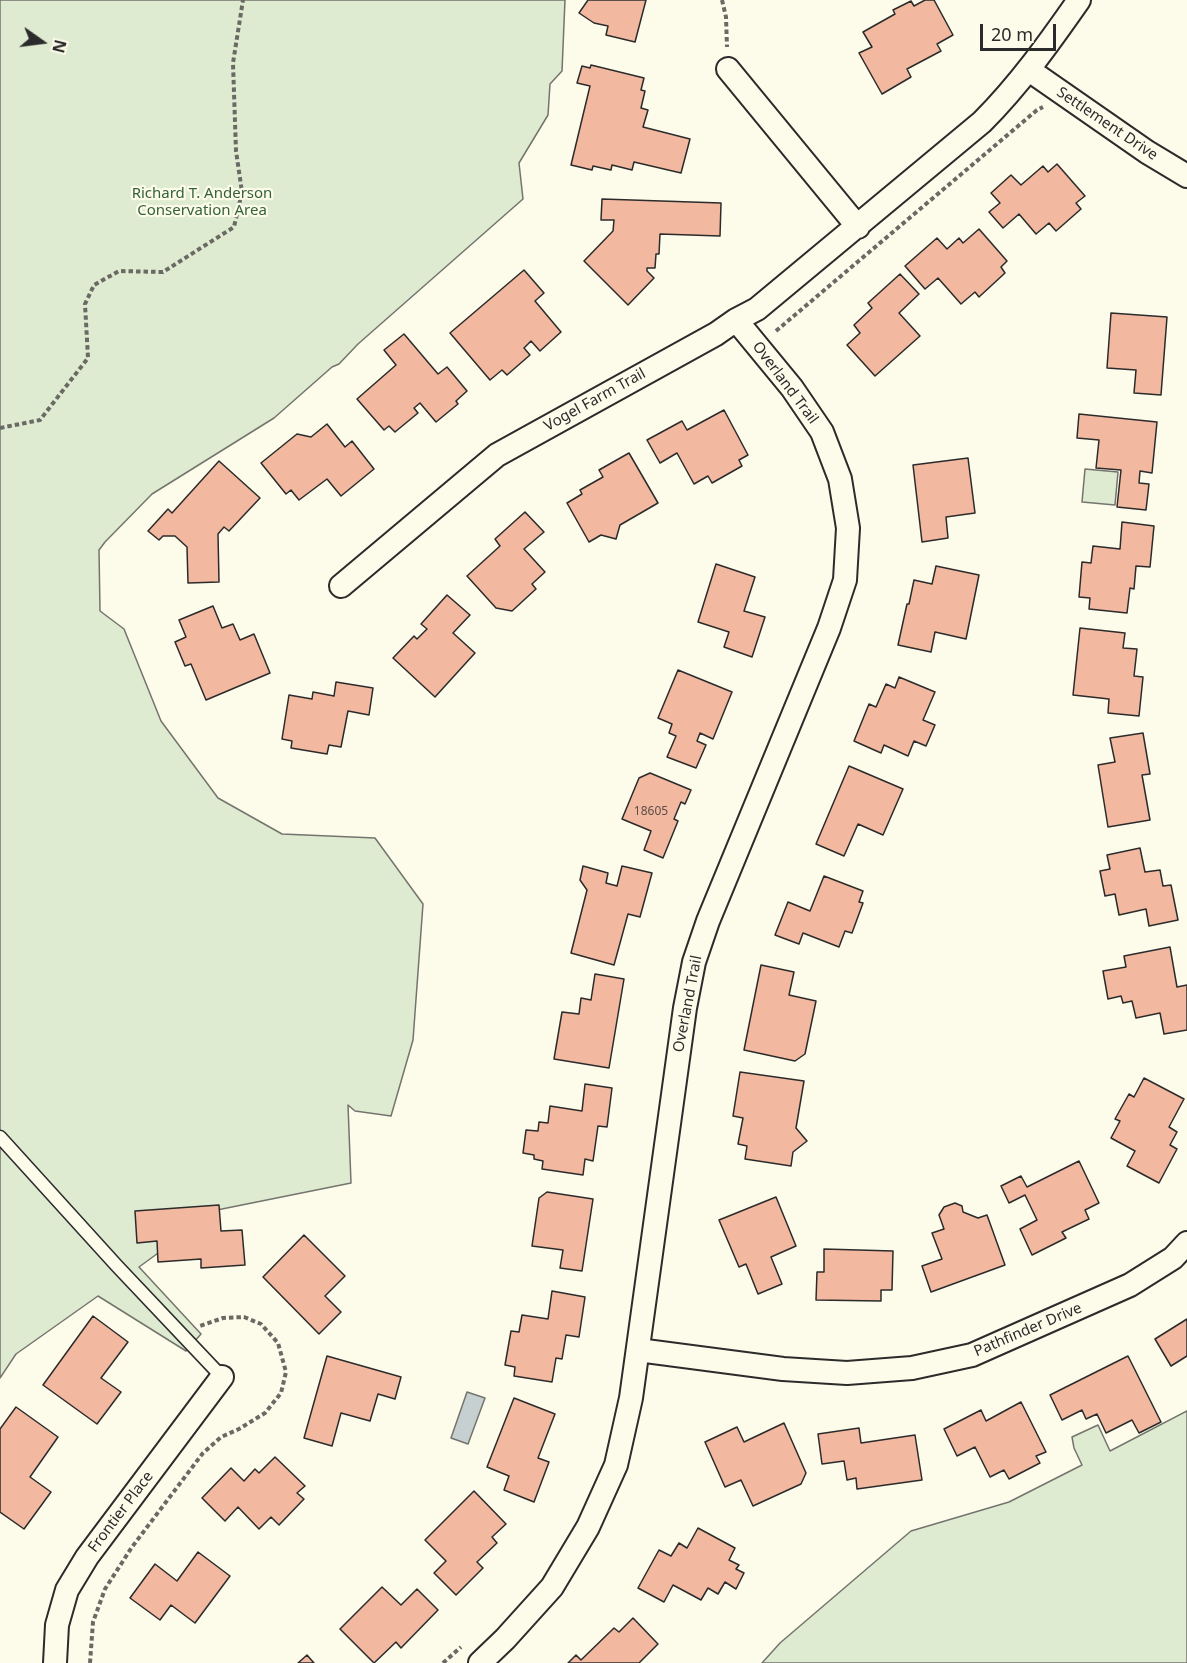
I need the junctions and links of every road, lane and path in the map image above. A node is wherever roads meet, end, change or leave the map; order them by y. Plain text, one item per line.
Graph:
1 (243, 0) edge
2 (722, 0) edge
3 (1079, 0) edge
4 (728, 69) joint
5 (1029, 70) junction
6 (1187, 176) edge
7 (858, 227) junction
8 (736, 320) junction
9 (0, 428) edge
10 (341, 586) dead end
11 (0, 1137) edge
12 (1187, 1243) edge
13 (638, 1350) junction
14 (222, 1377) joint
15 (55, 1663) edge
16 (480, 1663) edge

1 - 9 path
2 - 4 path
3 - 5 street, Vogel Farm Trail
4 - 7 street
5 - 6 street, Settlement Drive
5 - 7 street, Vogel Farm Trail
7 - 8 street, Vogel Farm Trail
8 - 10 street, Vogel Farm Trail
8 - 13 street, Overland Trail
11 - 14 lane
12 - 13 street, Pathfinder Drive
13 - 16 street, Overland Trail
14 - 15 street, Frontier Place

